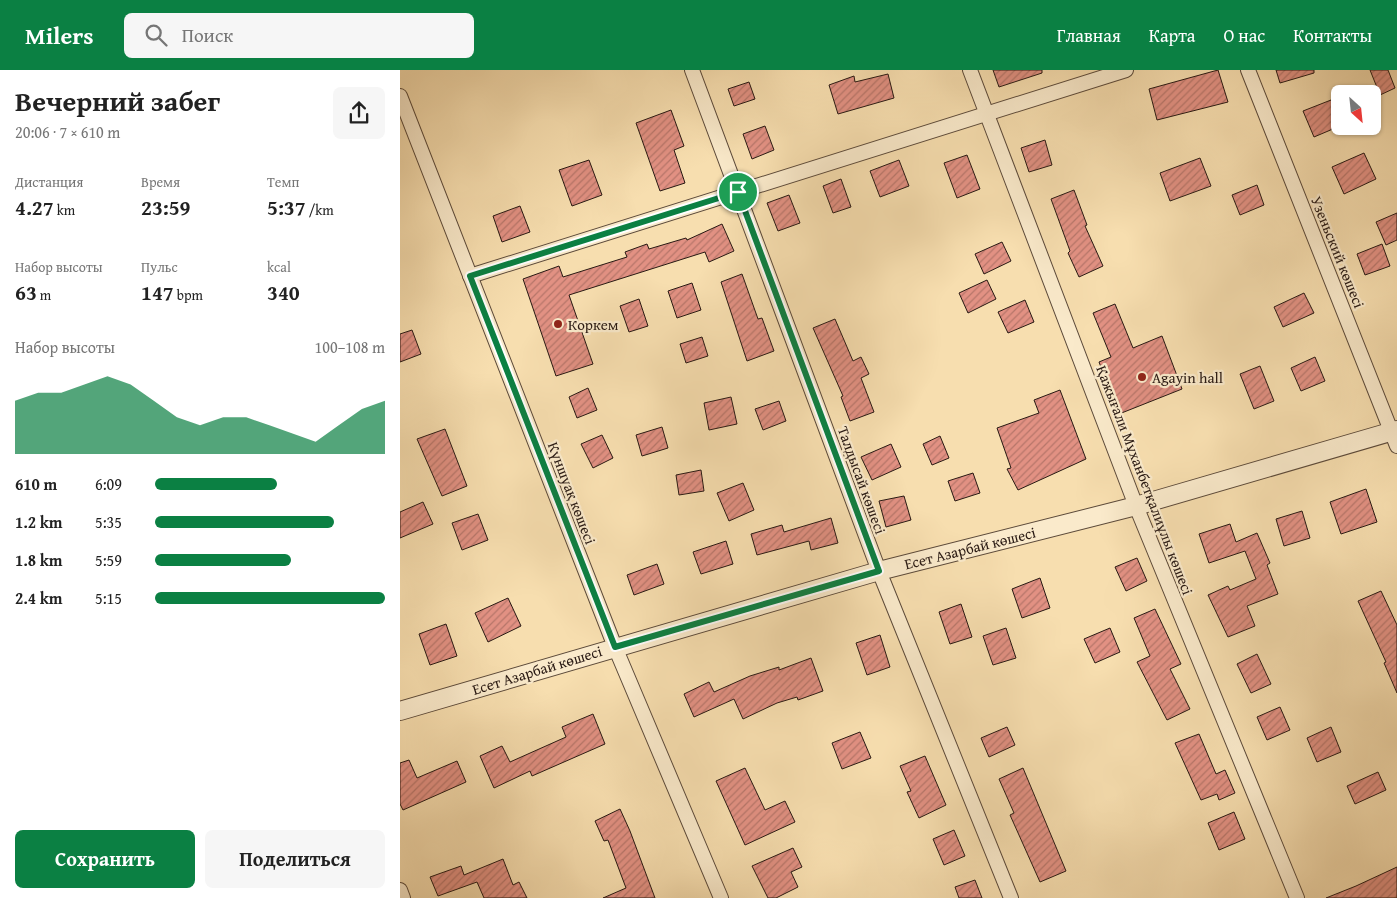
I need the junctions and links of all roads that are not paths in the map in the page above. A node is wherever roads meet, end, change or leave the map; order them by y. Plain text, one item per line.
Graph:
1 (692, 70) edge
2 (970, 70) edge
3 (1126, 70) edge
4 (1248, 70) edge
5 (400, 96) edge
6 (988, 113) junction
7 (738, 192) junction
8 (470, 276) junction
9 (1395, 436) edge
10 (1136, 506) junction
11 (879, 571) junction
12 (615, 647) junction
13 (400, 711) edge
14 (400, 890) edge
15 (403, 898) edge
16 (720, 898) edge
17 (1011, 898) edge
18 (1297, 898) edge

1 - 7 street, Талдысай көшесі
2 - 6 street, Қажығали Мұханбетқалиұлы көшесі
3 - 6 street
4 - 9 street, Узеньский көшесі
5 - 8 street, Күншуақ көшесі
6 - 7 street
6 - 10 street, Қажығали Мұханбетқалиұлы көшесі
7 - 8 street
7 - 11 street, Талдысай көшесі
8 - 12 street, Күншуақ көшесі
9 - 10 street, Есет Азарбай көшесі
10 - 11 street, Есет Азарбай көшесі
10 - 18 street, Қажығали Мұханбетқалиұлы көшесі
11 - 12 street, Есет Азарбай көшесі
11 - 17 street, Талдысай көшесі
12 - 13 street, Есет Азарбай көшесі
12 - 16 street, Күншуақ көшесі
14 - 15 street

